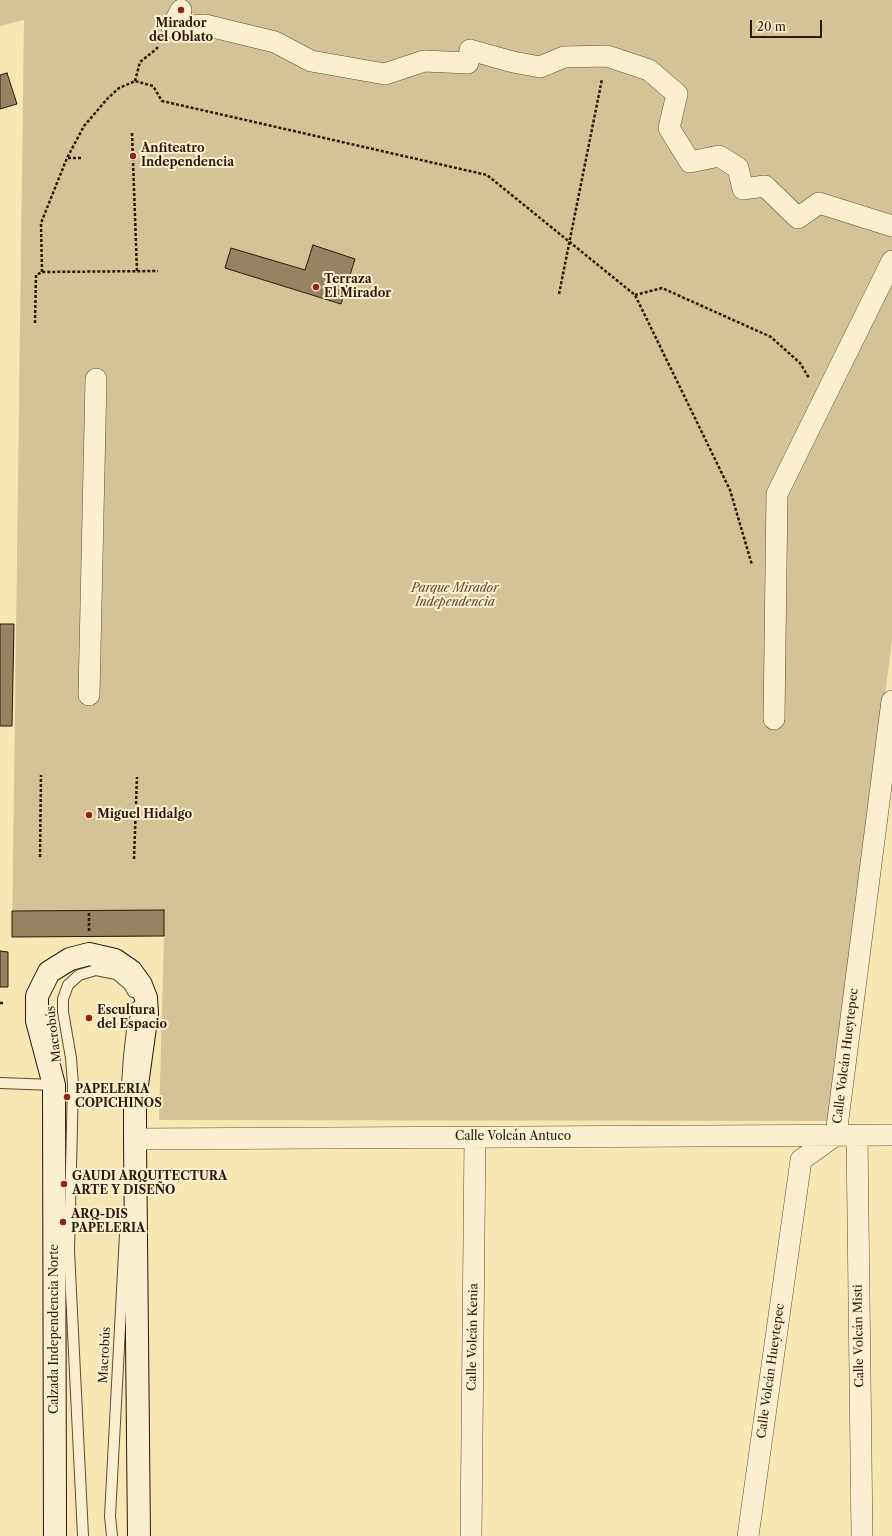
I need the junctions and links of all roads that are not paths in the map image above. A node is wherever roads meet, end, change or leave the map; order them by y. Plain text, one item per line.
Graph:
1 (177, 19) road end
2 (892, 226) edge
3 (892, 261) edge
4 (96, 379) dead end
5 (89, 696) dead end
6 (892, 701) edge
7 (774, 719) dead end
8 (0, 1083) edge
9 (54, 1085) junction
10 (836, 1135) junction
11 (892, 1135) edge
12 (857, 1136) junction
13 (475, 1137) junction
14 (135, 1139) junction
15 (55, 1536) edge
16 (83, 1536) edge
17 (112, 1536) edge
18 (139, 1536) edge
19 (471, 1536) edge
20 (748, 1536) edge
21 (862, 1536) edge

1 - 2 street
3 - 7 street
4 - 5 street
6 - 10 street, Calle Volcán Hueytepec
8 - 9 lane
9 - 14 street, Calzada Independencia Norte
9 - 15 street, Calzada Independencia Norte
10 - 12 street, Calle Volcán Antuco
10 - 13 street, Calle Volcán Antuco
10 - 20 street, Calle Volcán Hueytepec
11 - 12 street, Calle Volcán Antuco
12 - 21 street, Calle Volcán Misti
13 - 14 street, Calle Volcán Antuco
13 - 19 street, Calle Volcán Kenia
14 - 18 street, Calzada Independencia Norte
16 - 17 lane, Macrobús

